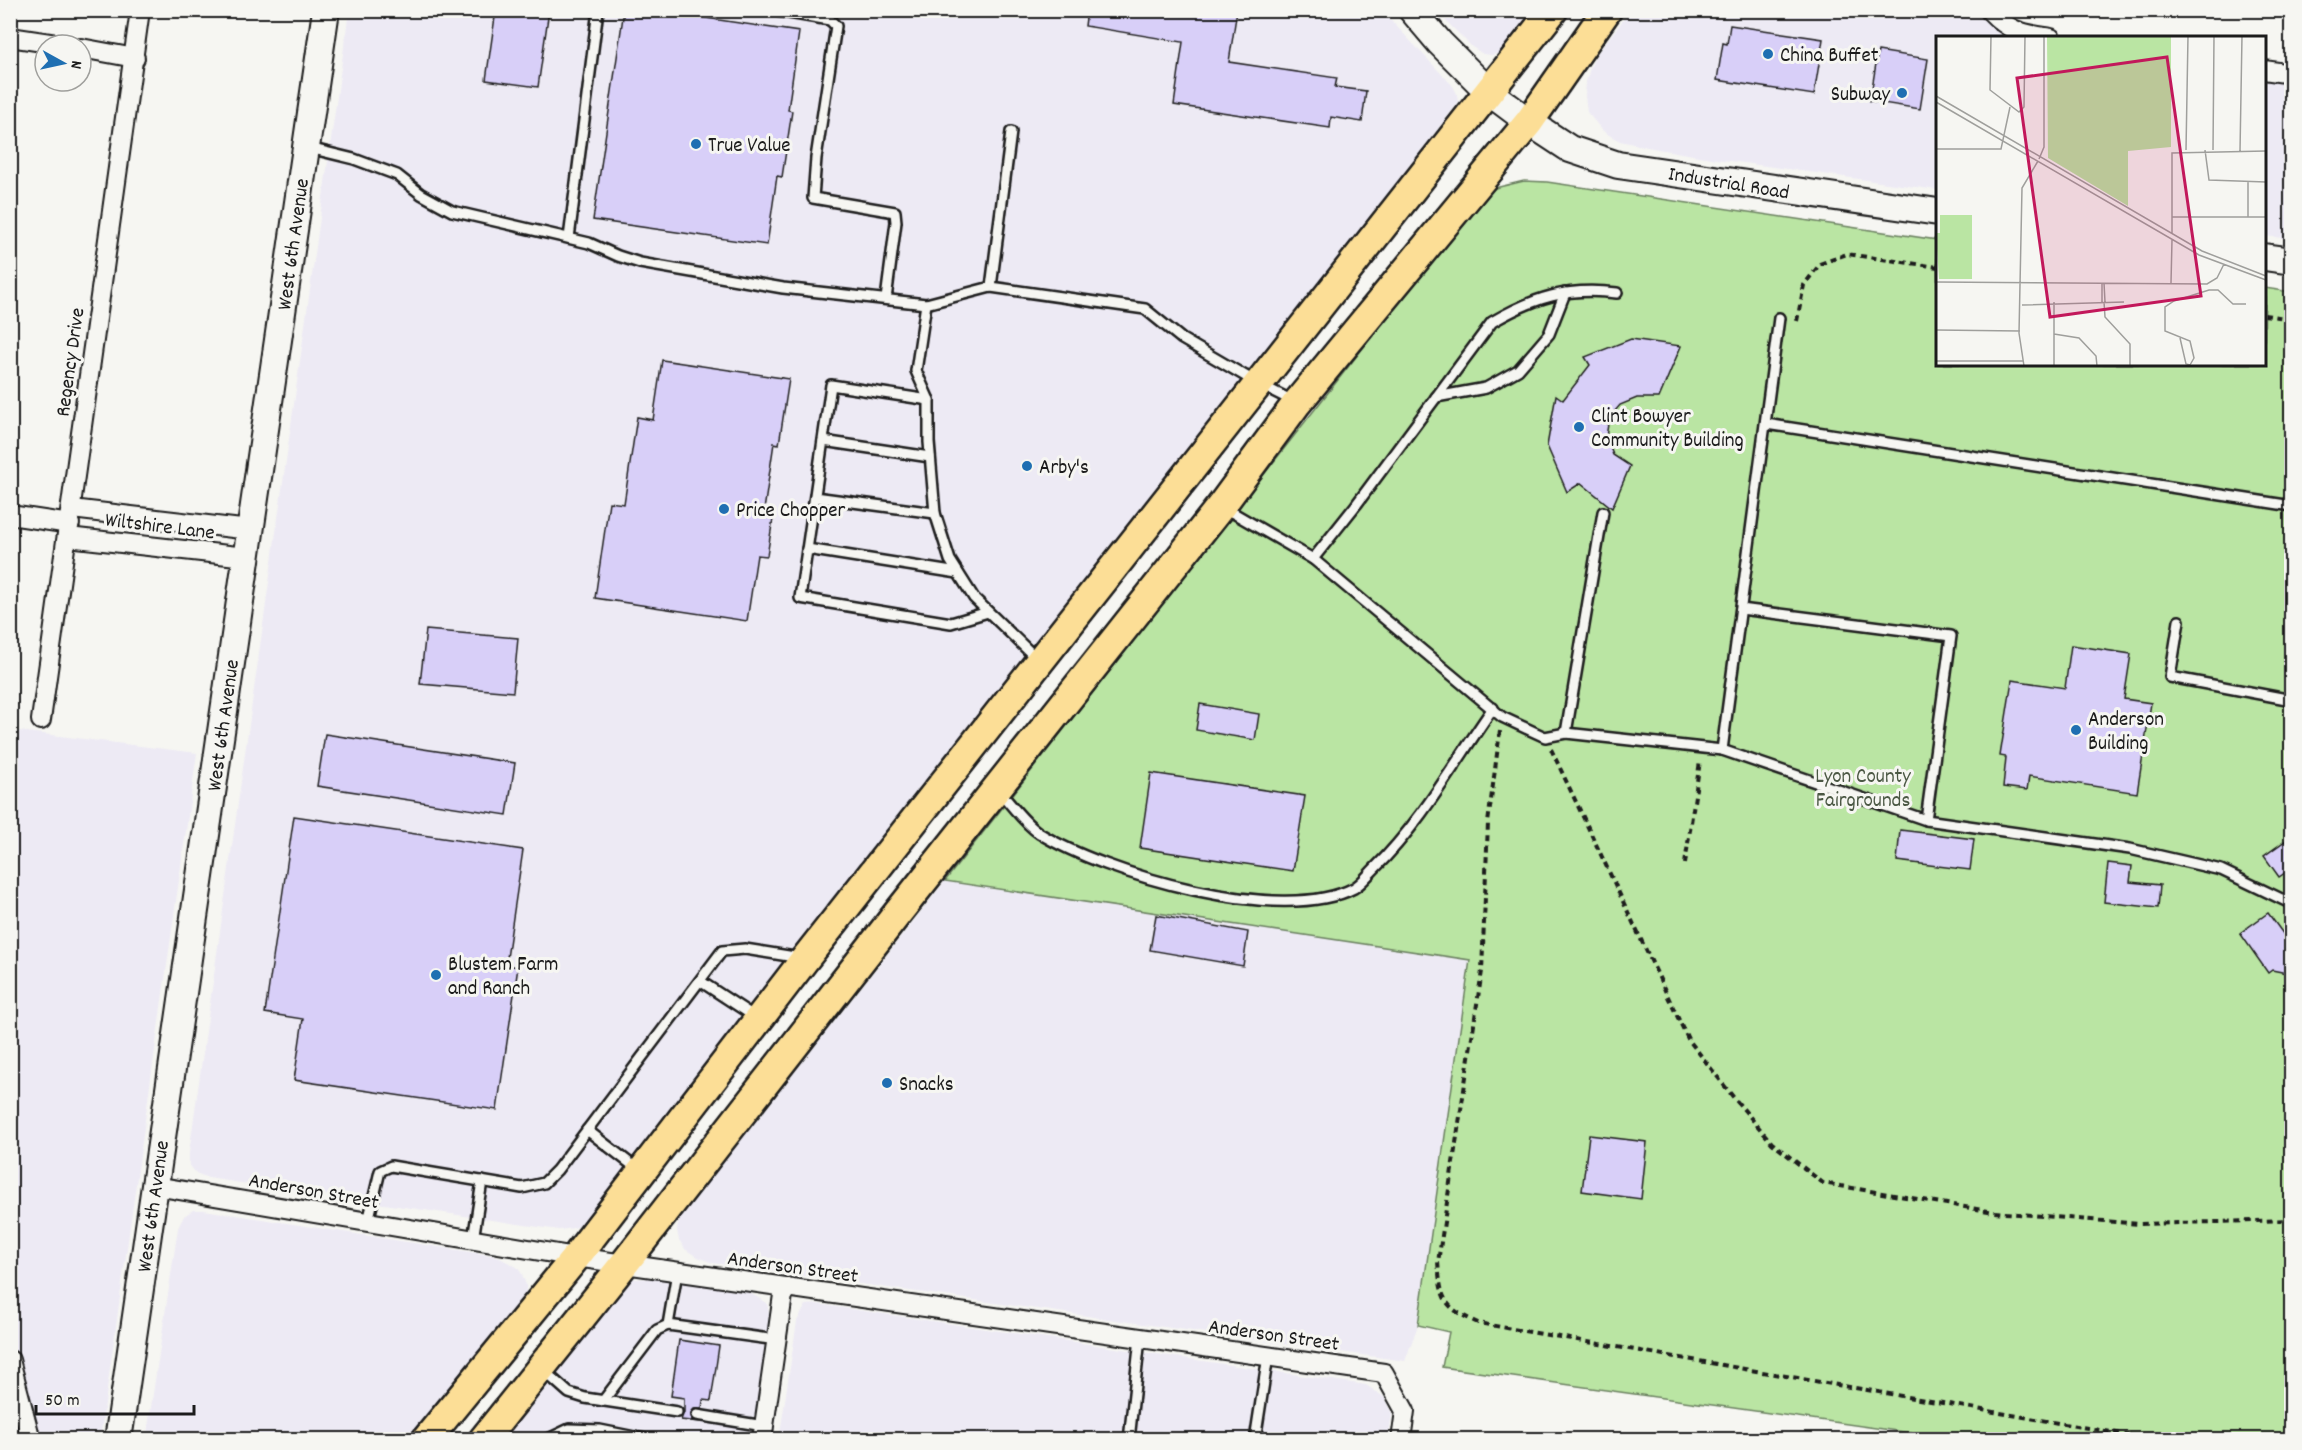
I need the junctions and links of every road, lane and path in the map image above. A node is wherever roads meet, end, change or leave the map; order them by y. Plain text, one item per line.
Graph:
1 (140, 10) edge
2 (326, 10) edge
3 (598, 10) edge
4 (771, 10) edge
5 (1412, 10) edge
6 (1553, 10) edge
7 (1607, 10) edge
8 (1989, 10) edge
9 (2040, 36) edge
10 (10, 37) edge
11 (33, 40) edge
12 (93, 50) edge
13 (135, 58) junction
14 (2266, 70) edge
15 (2292, 74) edge
16 (1490, 92) junction
17 (1529, 122) junction
18 (1011, 132) dead end
19 (306, 148) junction
20 (1936, 212) edge
21 (569, 238) junction
22 (2266, 257) edge
23 (2292, 261) edge
24 (1936, 267) edge
25 (991, 286) junction
26 (1565, 293) junction
27 (1617, 293) dead end
28 (886, 299) junction
29 (926, 304) junction
30 (2266, 315) edge
31 (1779, 318) dead end
32 (2292, 319) edge
33 (1797, 321) dead end
34 (1259, 384) junction
35 (1436, 397) junction
36 (929, 400) junction
37 (1297, 403) junction
38 (1766, 424) junction
39 (823, 441) junction
40 (930, 457) junction
41 (814, 497) junction
42 (1221, 506) junction
43 (2292, 506) edge
44 (1602, 512) dead end
45 (934, 513) junction
46 (10, 515) edge
47 (70, 523) junction
48 (250, 530) junction
49 (807, 549) junction
50 (246, 557) junction
51 (1313, 559) junction
52 (958, 573) junction
53 (1742, 609) junction
54 (988, 612) junction
55 (2179, 621) dead end
56 (1040, 662) junction
57 (2292, 700) edge
58 (1493, 708) junction
59 (1502, 717) junction
60 (41, 720) dead end
61 (1566, 733) junction
62 (1545, 737) junction
63 (1702, 749) junction
64 (1722, 750) junction
65 (998, 789) junction
66 (1926, 820) junction
67 (1685, 864) dead end
68 (2292, 903) edge
69 (806, 959) junction
70 (700, 981) junction
71 (759, 1019) junction
72 (587, 1130) junction
73 (641, 1172) junction
74 (482, 1181) junction
75 (154, 1186) junction
76 (2292, 1220) edge
77 (368, 1222) junction
78 (473, 1240) junction
79 (576, 1257) junction
80 (624, 1264) junction
81 (677, 1272) junction
82 (784, 1288) junction
83 (668, 1325) junction
84 (1140, 1338) junction
85 (777, 1340) junction
86 (1268, 1356) junction
87 (10, 1360) edge
88 (541, 1368) junction
89 (603, 1401) junction
90 (677, 1412) dead end
91 (697, 1415) dead end
92 (763, 1433) edge
93 (631, 1438) edge
94 (486, 1439) edge
95 (31, 1440) edge
96 (118, 1440) edge
97 (426, 1440) edge
98 (546, 1440) edge
99 (650, 1440) edge
100 (1129, 1440) edge
101 (1255, 1440) edge
102 (1401, 1440) edge
103 (2157, 1440) edge

1 - 13 street, Regency Drive
2 - 19 street, West 6th Avenue
3 - 21 lane
4 - 28 lane
5 - 16 street, Industrial Road
6 - 16 main road
7 - 17 main road
8 - 9 street
10 - 11 street
12 - 13 street
13 - 47 street, Regency Drive
14 - 15 street
16 - 17 street, Industrial Road
16 - 34 main road
17 - 20 street, Industrial Road
17 - 37 main road
18 - 25 lane
19 - 21 lane
19 - 48 street, West 6th Avenue
21 - 28 lane
22 - 23 street
24 - 33 path
25 - 29 lane
25 - 34 lane
26 - 27 lane
26 - 35 lane
26 - 35 lane
28 - 29 lane
29 - 36 lane
30 - 32 path
31 - 38 lane
34 - 37 lane
34 - 56 main road
35 - 51 lane
36 - 39 lane
36 - 40 lane
37 - 42 main road
38 - 43 lane
38 - 53 lane
39 - 40 lane
39 - 41 lane
40 - 45 lane
41 - 45 lane
41 - 49 lane
42 - 51 lane
42 - 65 main road
44 - 61 lane
45 - 52 lane
46 - 47 street, Wiltshire Lane
47 - 48 street
47 - 50 street, Wiltshire Lane
47 - 60 street, Regency Drive
48 - 50 street, West 6th Avenue
49 - 52 lane
49 - 54 lane
50 - 75 street, West 6th Avenue
51 - 58 lane
52 - 54 lane
53 - 64 lane
53 - 66 lane
54 - 56 lane
55 - 57 lane
56 - 69 main road
58 - 59 lane
58 - 65 lane
59 - 62 lane
59 - 103 path
61 - 62 lane
61 - 63 lane
62 - 76 path
63 - 64 lane
63 - 67 path
64 - 66 lane
65 - 80 main road
66 - 68 lane
69 - 70 lane
69 - 71 main road
70 - 71 lane
70 - 72 lane
71 - 73 main road
72 - 73 lane
72 - 74 lane
73 - 79 main road
74 - 77 lane
74 - 78 lane
75 - 77 street, Anderson Street
75 - 96 street, West 6th Avenue
77 - 78 street, Anderson Street
78 - 79 street, Anderson Street
79 - 80 street, Anderson Street
79 - 97 main road
80 - 81 street, Anderson Street
80 - 88 main road
81 - 82 street, Anderson Street
81 - 83 lane
82 - 84 street, Anderson Street
82 - 85 street
83 - 85 lane
83 - 89 lane
84 - 86 street, Anderson Street
84 - 100 lane
85 - 92 street
86 - 101 lane
86 - 102 street, Anderson Street
87 - 95 street
88 - 89 lane
88 - 94 main road
89 - 90 lane
91 - 92 lane
93 - 98 lane
93 - 99 lane

